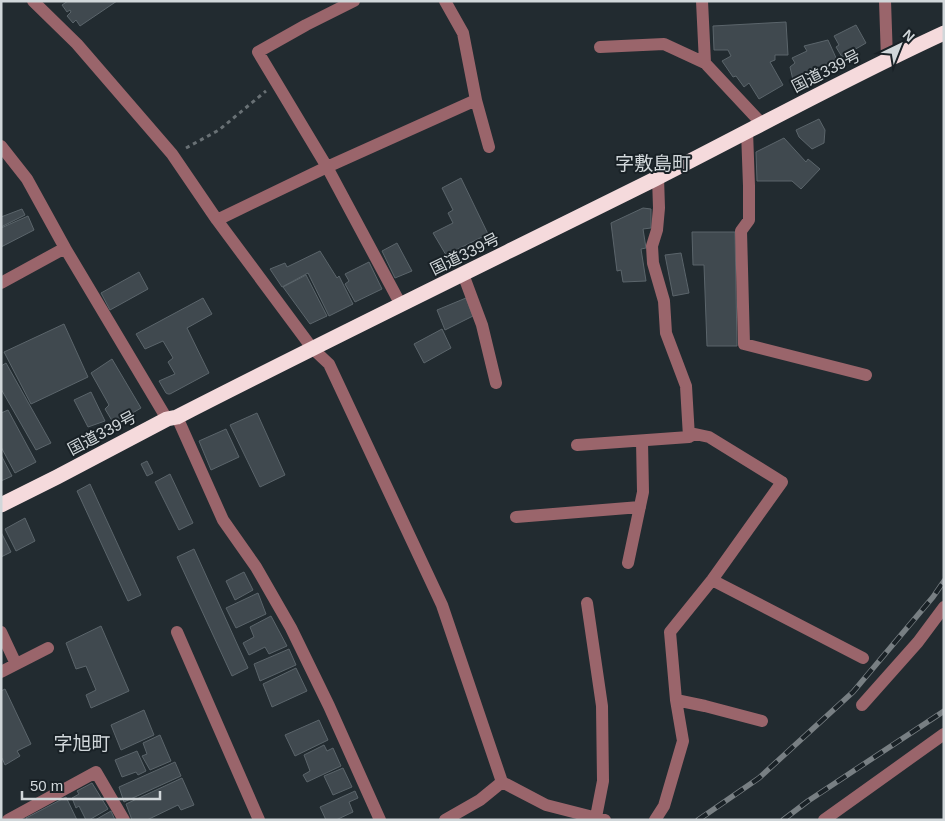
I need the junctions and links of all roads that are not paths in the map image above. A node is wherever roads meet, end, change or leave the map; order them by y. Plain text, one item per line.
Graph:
1 (33, 1) edge
2 (354, 1) edge
3 (446, 1) edge
4 (702, 1) edge
5 (884, 1) edge
6 (944, 33) edge
7 (600, 47) dead end
8 (887, 59) junction
9 (705, 63) junction
10 (476, 100) junction
11 (762, 124) junction
12 (747, 131) junction
13 (1, 146) edge
14 (489, 147) dead end
15 (327, 167) junction
16 (658, 177) junction
17 (217, 220) junction
18 (65, 248) junction
19 (463, 274) junction
20 (1, 283) edge
21 (402, 305) junction
22 (312, 348) junction
23 (866, 375) dead end
24 (496, 383) dead end
25 (172, 418) junction
26 (689, 437) junction
27 (642, 441) junction
28 (577, 445) dead end
29 (1, 504) edge
30 (640, 508) junction
31 (516, 517) dead end
32 (628, 563) dead end
33 (712, 580) junction
34 (587, 603) dead end
35 (944, 607) edge
36 (1, 632) edge
37 (177, 632) dead end
38 (48, 648) dead end
39 (863, 658) dead end
40 (16, 664) junction
41 (1, 672) edge
42 (676, 700) junction
43 (862, 705) dead end
44 (762, 721) dead end
45 (944, 734) edge
46 (502, 782) junction
47 (600, 818) edge
48 (8, 820) edge
49 (124, 820) edge
50 (259, 820) edge
51 (380, 820) edge
52 (445, 820) edge
53 (655, 820) edge
54 (824, 820) edge

1 - 17 street
2 - 15 street
3 - 10 street
4 - 9 street
5 - 8 street
6 - 8 highway, 国道339号
7 - 9 street
8 - 11 highway, 国道339号
9 - 11 street
10 - 14 street
10 - 15 street
11 - 12 highway, 国道339号
12 - 16 highway, 国道339号
12 - 23 street
13 - 18 street
15 - 17 street
15 - 21 street
16 - 19 highway, 国道339号
16 - 26 street
17 - 22 street
18 - 20 street
18 - 25 street
19 - 21 highway, 国道339号
19 - 24 street
21 - 22 highway, 国道339号
22 - 25 highway, 国道339号
22 - 46 street
25 - 29 highway, 国道339号
25 - 51 street
26 - 27 street
26 - 33 street
27 - 28 street
27 - 30 street
30 - 31 street
30 - 32 street
33 - 39 street
33 - 42 street
34 - 47 street
35 - 43 street
36 - 40 street
37 - 50 street
38 - 40 street
40 - 41 street
42 - 44 street
42 - 53 street
45 - 54 street
46 - 47 street
46 - 52 street
48 - 49 street

